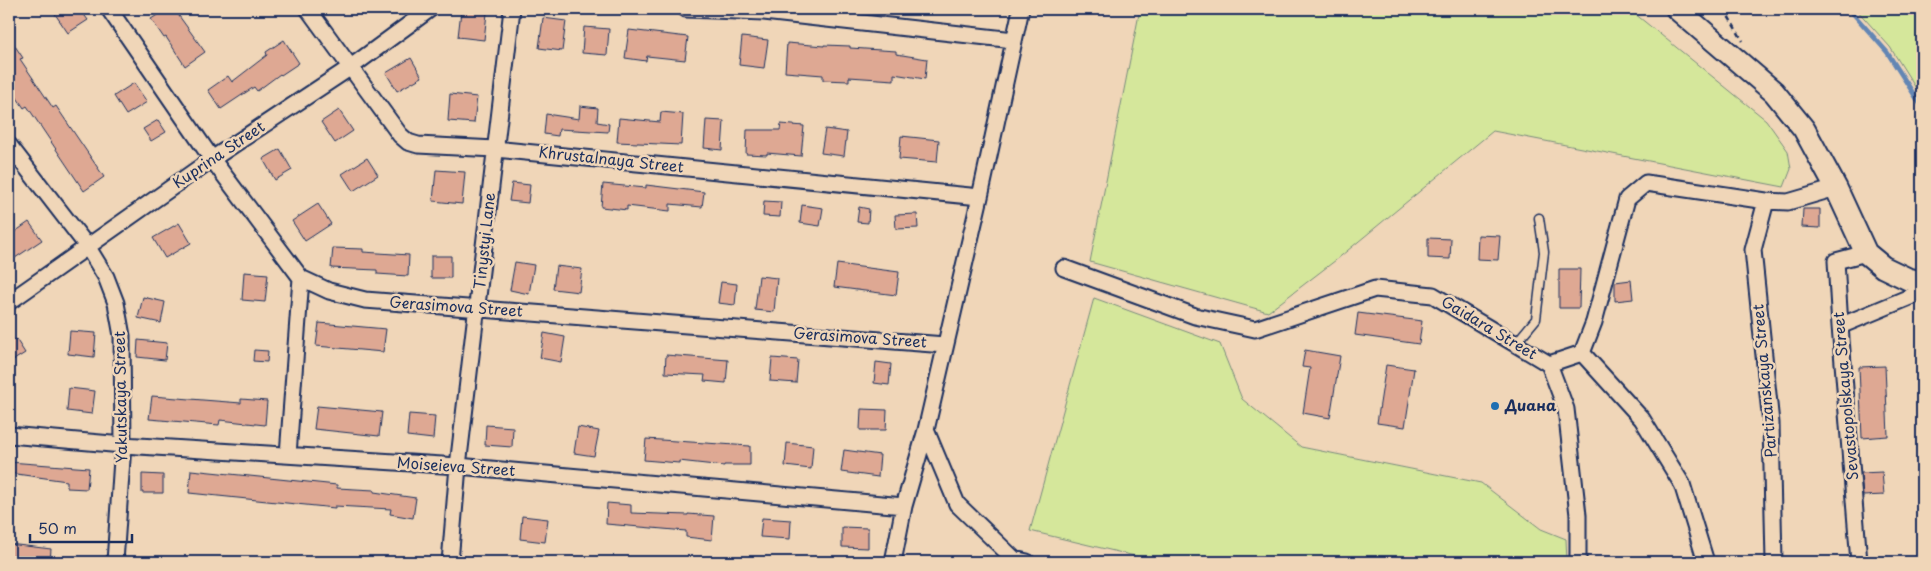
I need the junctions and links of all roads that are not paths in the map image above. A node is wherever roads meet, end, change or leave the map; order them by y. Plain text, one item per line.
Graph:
1 (109, 9) edge
2 (308, 9) edge
3 (430, 9) edge
4 (512, 9) edge
5 (686, 9) edge
6 (1021, 9) edge
7 (1678, 9) edge
8 (1014, 40) junction
9 (351, 67) junction
10 (9, 145) edge
11 (495, 149) junction
12 (212, 159) junction
13 (1836, 188) junction
14 (980, 197) junction
15 (1766, 201) junction
16 (1539, 218) dead end
17 (87, 246) junction
18 (1866, 253) junction
19 (1064, 268) dead end
20 (301, 278) junction
21 (1922, 282) edge
22 (1922, 292) edge
23 (9, 302) edge
24 (478, 309) junction
25 (1840, 326) junction
26 (945, 344) junction
27 (1516, 344) junction
28 (1582, 353) junction
29 (1549, 364) junction
30 (926, 430) junction
31 (9, 435) edge
32 (123, 445) junction
33 (288, 455) junction
34 (458, 466) junction
35 (904, 506) junction
36 (115, 562) edge
37 (450, 562) edge
38 (893, 562) edge
39 (1027, 562) edge
40 (1578, 562) edge
41 (1706, 562) edge
42 (1774, 562) edge
43 (1859, 562) edge

1 - 12 street, Gerasimova Street
2 - 9 street, Khrustalnaya Street
3 - 9 street, Kuprina Street
4 - 11 street, Tinystyi Lane
5 - 8 street
6 - 8 street
7 - 13 main road
8 - 14 street
9 - 11 street, Khrustalnaya Street
9 - 12 street, Kuprina Street
10 - 17 street, Yakutskaya Street
11 - 14 street, Khrustalnaya Street
11 - 24 street, Tinystyi Lane
12 - 17 street, Kuprina Street
12 - 20 street, Gerasimova Street
13 - 15 street
13 - 18 main road
14 - 26 street
15 - 28 street
15 - 42 street, Partizanskaya Street
16 - 27 lane
17 - 23 street, Kuprina Street
17 - 32 street, Yakutskaya Street
18 - 21 main road
18 - 25 street, Sevastopolskaya Street
19 - 27 street, Gaidara Street
20 - 24 street, Gerasimova Street
20 - 33 street
22 - 25 street
24 - 26 street, Gerasimova Street
24 - 34 street, Tinystyi Lane
25 - 43 street, Sevastopolskaya Street
26 - 30 street
27 - 29 street, Gaidara Street
28 - 29 street
28 - 41 street
29 - 40 street, Gaidara Street
30 - 35 street
30 - 39 street
31 - 32 street, Moiseieva Street
32 - 33 street, Moiseieva Street
32 - 36 street, Yakutskaya Street
33 - 34 street, Moiseieva Street
34 - 35 street, Moiseieva Street
34 - 37 street, Tinystyi Lane
35 - 38 street

